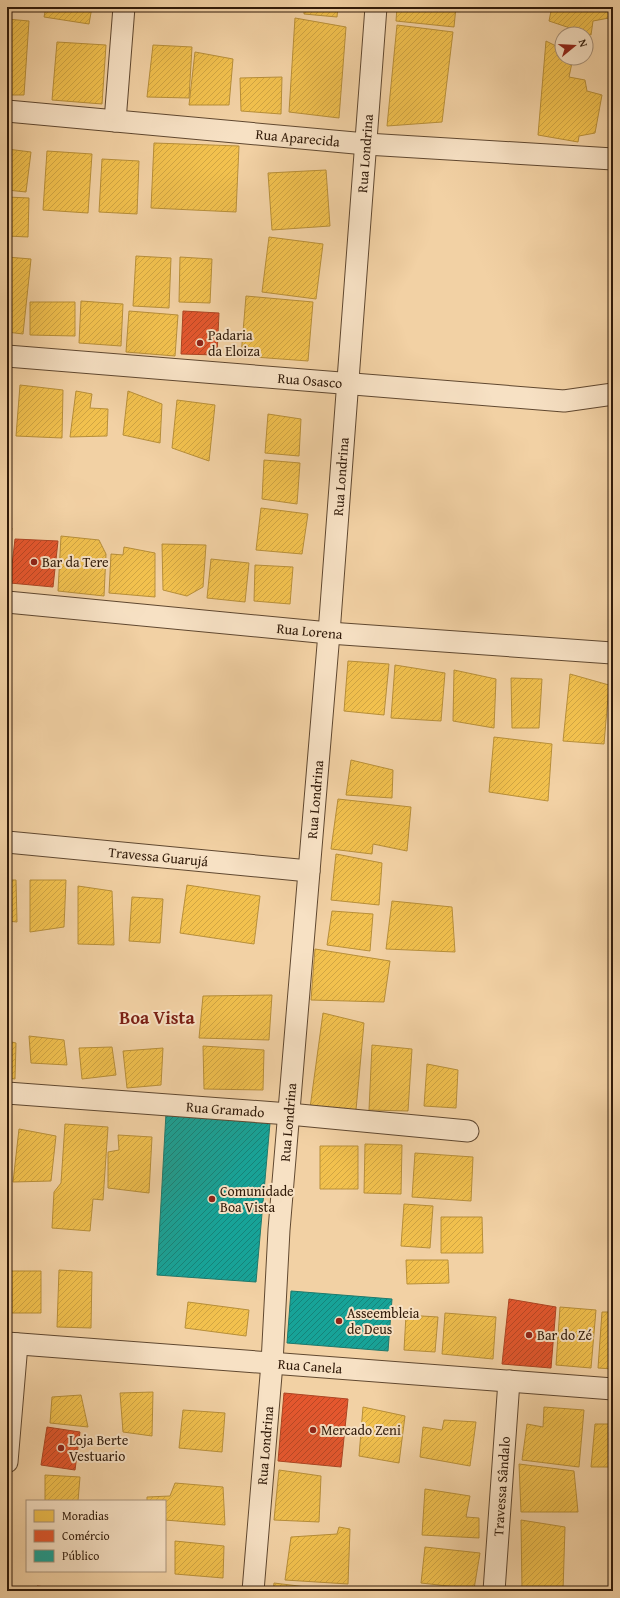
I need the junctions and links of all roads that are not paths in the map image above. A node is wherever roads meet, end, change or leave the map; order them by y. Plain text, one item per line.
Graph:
1 (124, 7) edge
2 (376, 7) edge
3 (7, 111) edge
4 (115, 121) junction
5 (366, 144) junction
6 (613, 159) edge
7 (7, 356) edge
8 (348, 383) junction
9 (613, 394) edge
10 (7, 602) edge
11 (329, 633) junction
12 (612, 653) edge
13 (7, 842) edge
14 (309, 870) junction
15 (7, 1093) edge
16 (289, 1114) junction
17 (468, 1131) dead end
18 (12, 1344) edge
19 (272, 1362) junction
20 (509, 1381) junction
21 (613, 1389) edge
22 (7, 1462) edge
23 (253, 1591) edge
24 (494, 1591) edge

1 - 4 street
2 - 5 street, Rua Londrina
3 - 4 street, Rua Aparecida
4 - 5 street, Rua Aparecida
5 - 6 street, Rua Aparecida
5 - 8 street, Rua Londrina
7 - 8 street, Rua Osasco
8 - 9 street, Rua Osasco
8 - 11 street, Rua Londrina
10 - 11 street, Rua Lorena
11 - 12 street, Rua Lorena
11 - 14 street, Rua Londrina
13 - 14 street, Travessa Guarujá
14 - 16 street, Rua Londrina
15 - 16 street, Rua Gramado
16 - 17 street, Rua Gramado
16 - 19 street, Rua Londrina
18 - 19 street, Rua Canela
18 - 22 street
19 - 20 street, Rua Canela
19 - 23 street, Rua Londrina
20 - 21 street, Rua Canela
20 - 24 street, Travessa Sândalo

